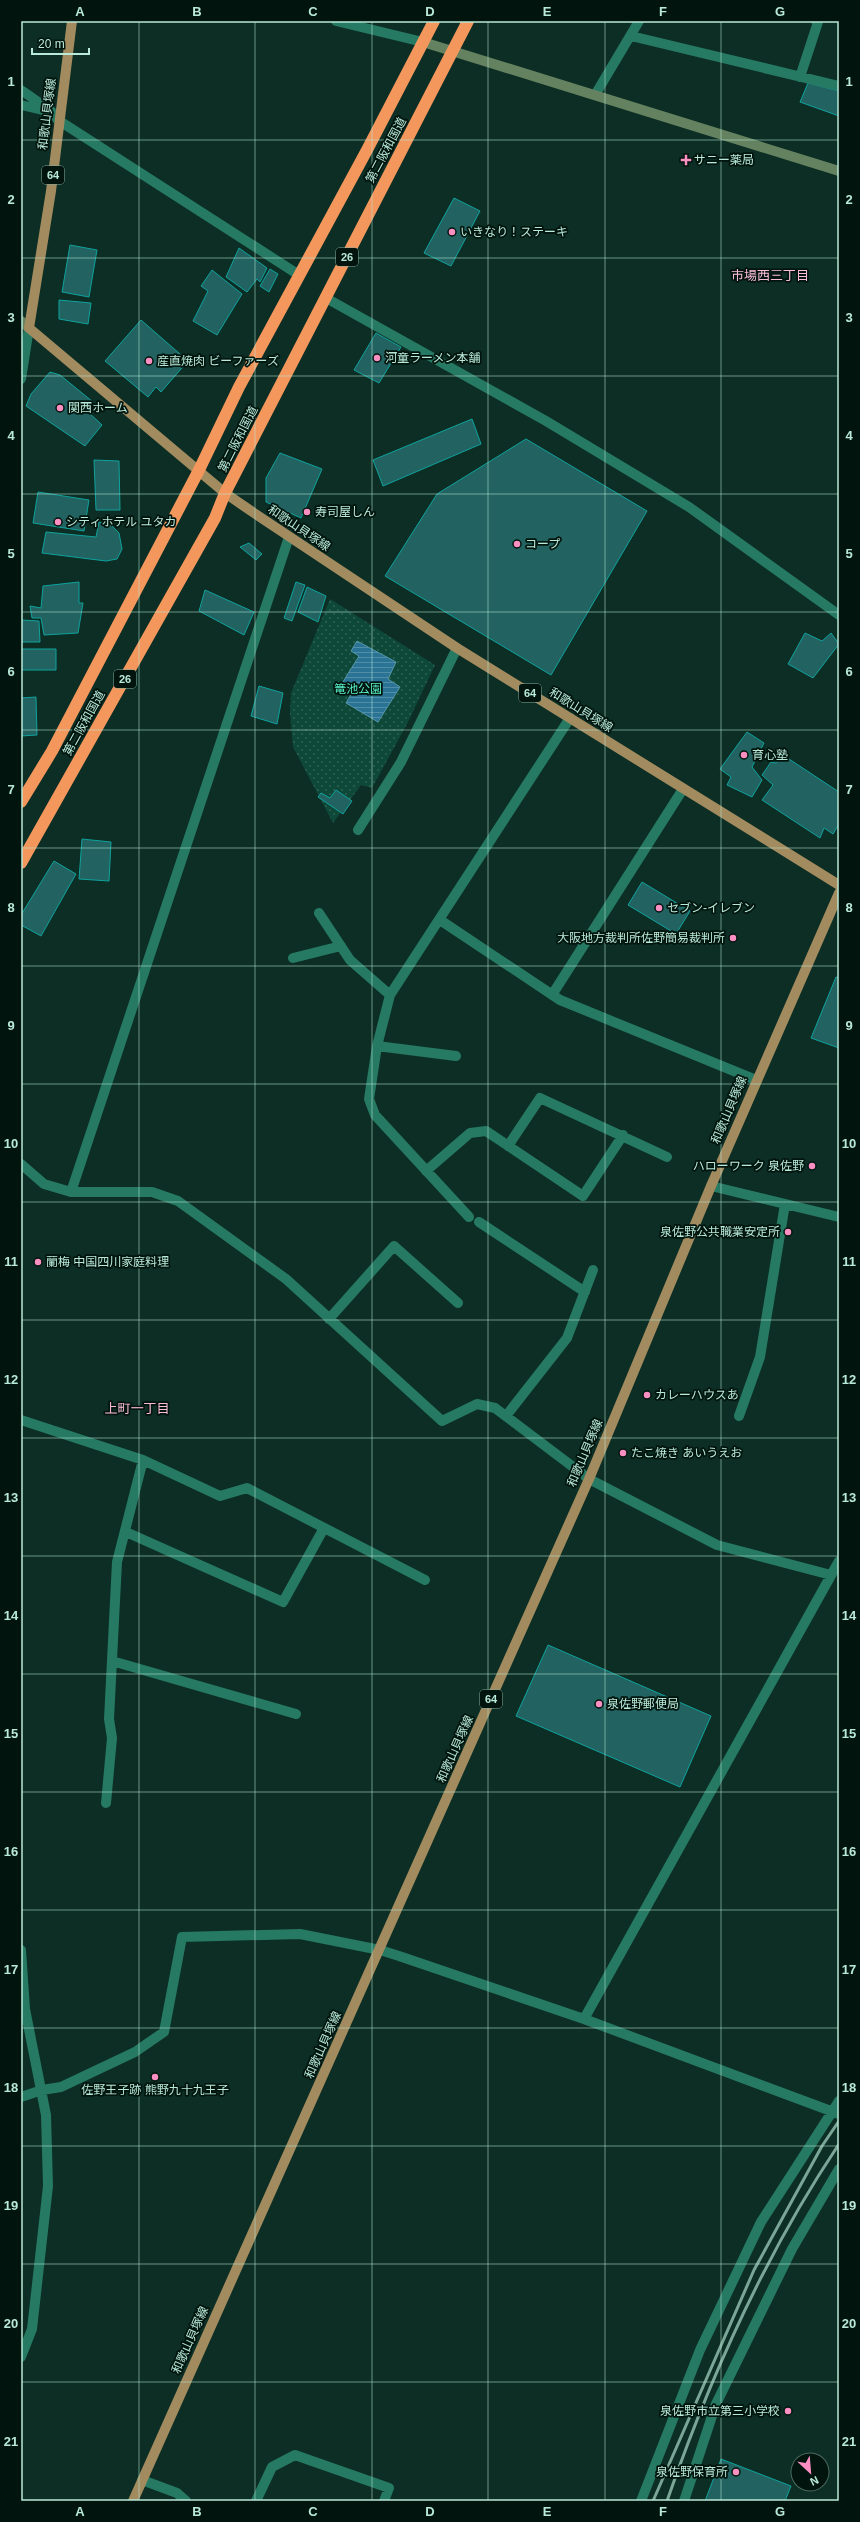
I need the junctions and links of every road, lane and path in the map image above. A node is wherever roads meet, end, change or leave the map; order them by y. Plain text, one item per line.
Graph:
1 (72, 21) edge
2 (336, 21) edge
3 (434, 21) edge
4 (468, 21) edge
5 (639, 21) edge
6 (816, 21) edge
7 (631, 36) junction
8 (424, 42) junction
9 (452, 51) junction
10 (800, 77) junction
11 (839, 86) edge
12 (21, 90) edge
13 (595, 95) junction
14 (21, 105) edge
15 (51, 111) junction
16 (58, 120) junction
17 (839, 171) edge
18 (299, 275) junction
19 (326, 298) junction
20 (25, 325) edge
21 (21, 379) edge
22 (199, 470) junction
23 (226, 493) junction
24 (289, 537) junction
25 (839, 615) edge
26 (456, 648) junction
27 (570, 718) junction
28 (683, 789) junction
29 (21, 802) edge
30 (358, 830) dead end
31 (21, 863) edge
32 (839, 885) edge
33 (839, 893) edge
34 (319, 913) dead end
35 (440, 920) junction
36 (341, 946) junction
37 (293, 958) dead end
38 (390, 995) junction
39 (552, 995) junction
40 (377, 1046) junction
41 (456, 1056) dead end
42 (756, 1080) junction
43 (623, 1135) junction
44 (508, 1146) junction
45 (667, 1157) dead end
46 (21, 1164) edge
47 (426, 1171) junction
48 (711, 1186) junction
49 (71, 1192) junction
50 (786, 1204) junction
51 (469, 1217) dead end
52 (839, 1217) edge
53 (479, 1222) dead end
54 (593, 1270) dead end
55 (585, 1292) junction
56 (458, 1303) dead end
57 (329, 1319) junction
58 (506, 1416) junction
59 (739, 1416) dead end
60 (21, 1420) edge
61 (144, 1460) junction
62 (589, 1479) junction
63 (324, 1528) junction
64 (126, 1532) junction
65 (839, 1561) edge
66 (831, 1575) junction
67 (425, 1580) dead end
68 (112, 1661) junction
69 (296, 1714) dead end
70 (106, 1804) dead end
71 (21, 1950) edge
72 (380, 1950) junction
73 (584, 2019) junction
74 (42, 2090) junction
75 (21, 2097) edge
76 (839, 2101) edge
77 (835, 2113) edge
78 (839, 2169) edge
79 (21, 2357) edge
80 (142, 2480) junction
81 (133, 2501) edge
82 (186, 2501) edge
83 (256, 2501) edge
84 (384, 2501) edge
85 (641, 2501) edge
86 (684, 2501) edge

1 - 16 main road, 和歌山貝塚線 / 64
2 - 8 street
3 - 8 highway, 第二阪和国道
4 - 9 highway, 第二阪和国道 / 26
5 - 7 street
6 - 10 street
7 - 10 street
7 - 13 street
8 - 9 street
8 - 18 highway, 第二阪和国道
9 - 13 street
9 - 19 highway, 第二阪和国道 / 26
10 - 11 street
12 - 15 street
13 - 17 street
14 - 15 street
15 - 16 street
16 - 18 street
16 - 20 main road, 和歌山貝塚線 / 64
18 - 22 highway, 第二阪和国道
19 - 23 highway, 第二阪和国道 / 26
19 - 25 street
20 - 21 street
20 - 22 main road, 和歌山貝塚線 / 64
22 - 23 main road, 和歌山貝塚線 / 64
22 - 29 highway, 第二阪和国道
23 - 24 main road, 和歌山貝塚線 / 64
23 - 31 highway, 第二阪和国道 / 26
24 - 26 main road, 和歌山貝塚線 / 64
24 - 49 street
26 - 27 main road, 和歌山貝塚線 / 64
26 - 30 street
27 - 28 main road, 和歌山貝塚線 / 64
27 - 35 street
28 - 32 main road, 和歌山貝塚線 / 64
28 - 39 street
33 - 42 main road, 和歌山貝塚線 / 64
34 - 36 street
35 - 38 street
35 - 39 street
36 - 37 street
36 - 38 street
38 - 40 street
39 - 42 street
40 - 41 street
40 - 47 street
42 - 48 main road, 和歌山貝塚線 / 64
43 - 44 street
43 - 44 street
43 - 45 street
44 - 47 street
46 - 49 street
47 - 51 street
48 - 50 street
48 - 62 main road, 和歌山貝塚線 / 64
49 - 57 street
50 - 52 street
50 - 59 street
53 - 55 street
54 - 55 street
55 - 58 street
56 - 57 street
57 - 58 street
58 - 62 street
60 - 61 street
61 - 63 street
61 - 64 street
62 - 66 street
62 - 72 main road, 和歌山貝塚線 / 64
63 - 64 street
63 - 67 street
64 - 68 street
65 - 66 street
66 - 73 street
68 - 69 street
68 - 70 street
71 - 74 street
72 - 73 street
72 - 74 street
72 - 80 main road, 和歌山貝塚線 / 64
73 - 77 street
74 - 75 street
74 - 79 street
76 - 77 street
77 - 85 street
78 - 86 street
80 - 81 main road, 和歌山貝塚線 / 64
80 - 82 street
83 - 84 street

